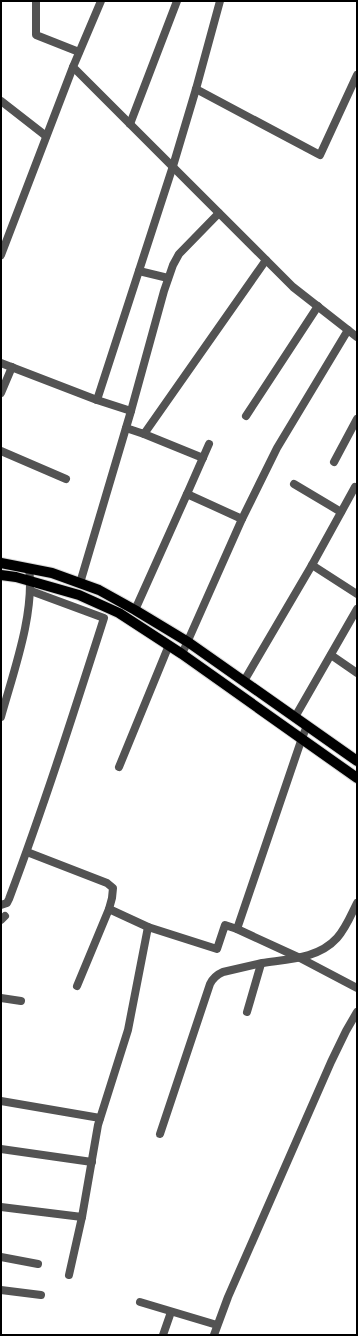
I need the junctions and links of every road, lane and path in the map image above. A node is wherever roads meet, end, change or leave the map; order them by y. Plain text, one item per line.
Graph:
1 (36, 1) edge
2 (101, 1) edge
3 (177, 1) edge
4 (220, 1) edge
5 (79, 52) junction
6 (73, 67) junction
7 (357, 75) edge
8 (196, 90) junction
9 (1, 101) edge
10 (130, 124) junction
11 (46, 136) junction
12 (173, 166) junction
13 (219, 213) junction
14 (1, 255) edge
15 (266, 260) junction
16 (139, 271) junction
17 (168, 278) junction
18 (318, 306) junction
19 (348, 330) junction
20 (357, 337) edge
21 (1, 363) edge
22 (12, 367) junction
23 (1, 393) edge
24 (97, 400) junction
25 (131, 411) junction
26 (246, 416) dead end
27 (357, 419) edge
28 (126, 428) junction
29 (144, 434) junction
30 (209, 444) dead end
31 (1, 451) edge
32 (203, 458) junction
33 (334, 462) dead end
34 (66, 479) dead end
35 (294, 484) dead end
36 (355, 487) dead end
37 (186, 494) junction
38 (341, 512) junction
39 (242, 519) junction
40 (1, 563) edge
41 (312, 565) junction
42 (29, 568) junction
43 (1, 575) edge
44 (80, 583) junction
45 (31, 586) junction
46 (357, 594) edge
47 (112, 597) junction
48 (108, 608) junction
49 (357, 609) edge
50 (135, 610) junction
51 (104, 618) junction
52 (188, 642) junction
53 (169, 645) junction
54 (182, 654) junction
55 (330, 655) junction
56 (357, 673) edge
57 (244, 681) junction
58 (1, 717) edge
59 (295, 718) junction
60 (307, 726) junction
61 (302, 738) junction
62 (357, 761) edge
63 (120, 767) dead end
64 (357, 778) edge
65 (27, 852) junction
66 (357, 904) edge
67 (1, 905) edge
68 (108, 909) junction
69 (148, 927) junction
70 (237, 929) junction
71 (300, 958) junction
72 (260, 964) junction
73 (77, 986) dead end
74 (357, 988) edge
75 (1, 998) edge
76 (21, 1001) dead end
77 (247, 1012) dead end
78 (357, 1012) edge
79 (1, 1101) edge
80 (100, 1118) junction
81 (160, 1134) dead end
82 (1, 1149) edge
83 (92, 1162) junction
84 (1, 1206) edge
85 (82, 1217) junction
86 (1, 1257) edge
87 (38, 1264) dead end
88 (69, 1275) dead end
89 (1, 1290) edge
90 (41, 1295) dead end
91 (140, 1302) dead end
92 (171, 1312) junction
93 (217, 1325) junction
94 (163, 1335) edge
95 (214, 1335) edge

1 - 5 street
2 - 5 street
3 - 10 street
4 - 8 street
5 - 6 street
6 - 10 street
6 - 11 street
7 - 8 street
8 - 12 street
9 - 11 street
10 - 12 street
11 - 14 street
12 - 13 street
12 - 16 street
13 - 15 street
13 - 17 street
15 - 18 street
15 - 29 street
16 - 17 street
16 - 24 street
17 - 25 street
18 - 19 street
18 - 26 street
19 - 20 street
19 - 39 street
21 - 22 street
22 - 23 street
22 - 24 street
24 - 25 street
25 - 28 street
27 - 33 street
28 - 29 street
28 - 44 street
29 - 32 street
30 - 32 street
31 - 34 street
32 - 37 street
35 - 38 street
36 - 38 street
37 - 39 street
37 - 50 street
38 - 41 street
39 - 52 street
40 - 42 main road
41 - 46 street
41 - 57 street
42 - 44 main road
42 - 45 street
43 - 45 main road
44 - 47 main road
45 - 48 main road
45 - 51 street
45 - 58 street
47 - 48 street
47 - 50 main road
48 - 51 street
48 - 53 main road
49 - 55 street
50 - 52 main road
51 - 65 street
52 - 54 street
52 - 57 main road
53 - 54 main road
53 - 63 street
54 - 61 main road
55 - 56 street
55 - 59 street
57 - 59 main road
59 - 60 main road
60 - 61 street
60 - 62 main road
61 - 64 main road
61 - 70 street
65 - 67 street
65 - 68 street
66 - 71 street
68 - 69 street
68 - 73 street
69 - 70 street
69 - 80 street
70 - 71 street
71 - 72 street
71 - 74 street
72 - 77 street
72 - 81 street
75 - 76 street
78 - 93 street
79 - 80 street
80 - 83 street
82 - 83 street
83 - 85 street
84 - 85 street
85 - 88 street
86 - 87 street
89 - 90 street
91 - 92 street
92 - 93 street
92 - 94 street
93 - 95 street

